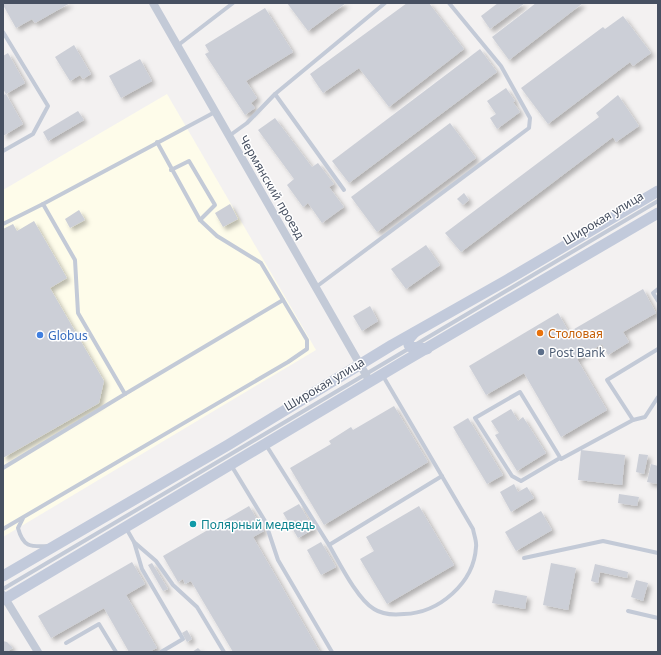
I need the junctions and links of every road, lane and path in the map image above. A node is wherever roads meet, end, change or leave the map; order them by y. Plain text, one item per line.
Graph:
1 (153, 3) edge
2 (233, 3) edge
3 (385, 3) edge
4 (449, 3) edge
5 (3, 32) edge
6 (176, 46) junction
7 (275, 94) junction
8 (215, 112) junction
9 (228, 136) junction
10 (157, 142) junction
11 (3, 151) edge
12 (171, 170) junction
13 (344, 190) dead end
14 (657, 194) edge
15 (43, 204) junction
16 (658, 213) edge
17 (200, 220) junction
18 (3, 224) edge
19 (316, 287) junction
20 (658, 289) edge
21 (283, 300) junction
22 (658, 301) edge
23 (414, 333) junction
24 (411, 347) junction
25 (427, 349) junction
26 (658, 349) edge
27 (366, 373) junction
28 (383, 375) junction
29 (125, 394) junction
30 (658, 397) edge
31 (633, 420) junction
32 (266, 444) junction
33 (560, 458) junction
34 (232, 465) junction
35 (3, 468) edge
36 (442, 476) junction
37 (23, 518) junction
38 (125, 528) junction
39 (3, 529) edge
40 (134, 542) junction
41 (56, 545) junction
42 (329, 545) junction
43 (658, 553) edge
44 (524, 558) dead end
45 (3, 576) edge
46 (4, 596) edge
47 (628, 611) dead end
48 (658, 618) edge
49 (66, 643) dead end
50 (38, 652) edge
51 (116, 652) edge
52 (161, 652) edge
53 (224, 652) edge
54 (332, 652) edge

1 - 6 street, Чермянский проезд
2 - 6 lane
3 - 7 lane
4 - 19 lane
5 - 11 lane
6 - 8 street, Чермянский проезд
7 - 9 lane
7 - 13 lane
8 - 9 street, Чермянский проезд
8 - 10 lane
9 - 19 street, Чермянский проезд
10 - 12 lane
10 - 15 lane
12 - 17 lane
12 - 17 lane
14 - 23 main road, Широкая улица
14 - 24 lane, Широкая улица
15 - 18 lane
15 - 29 lane
16 - 25 main road, Широкая улица
17 - 21 lane
19 - 27 street, Чермянский проезд
20 - 22 lane
21 - 29 lane
21 - 37 lane
23 - 24 main road
23 - 27 main road, Широкая улица
24 - 25 main road
24 - 27 lane, Широкая улица
25 - 28 main road, Широкая улица
26 - 31 lane
27 - 28 main road, Широкая улица
27 - 32 main road, Широкая улица
27 - 41 main road, Широкая улица
27 - 46 lane, Широкая улица
28 - 36 lane
29 - 35 lane
30 - 31 lane
31 - 33 lane
32 - 34 main road, Широкая улица
32 - 42 lane
33 - 33 lane
34 - 38 main road, Широкая улица
34 - 54 lane
36 - 42 lane
36 - 42 lane
37 - 39 lane
37 - 41 lane
38 - 40 lane
38 - 46 main road, Широкая улица
40 - 52 lane
40 - 53 lane
41 - 45 main road, Широкая улица
43 - 44 lane
46 - 50 street
47 - 48 lane
49 - 51 lane

